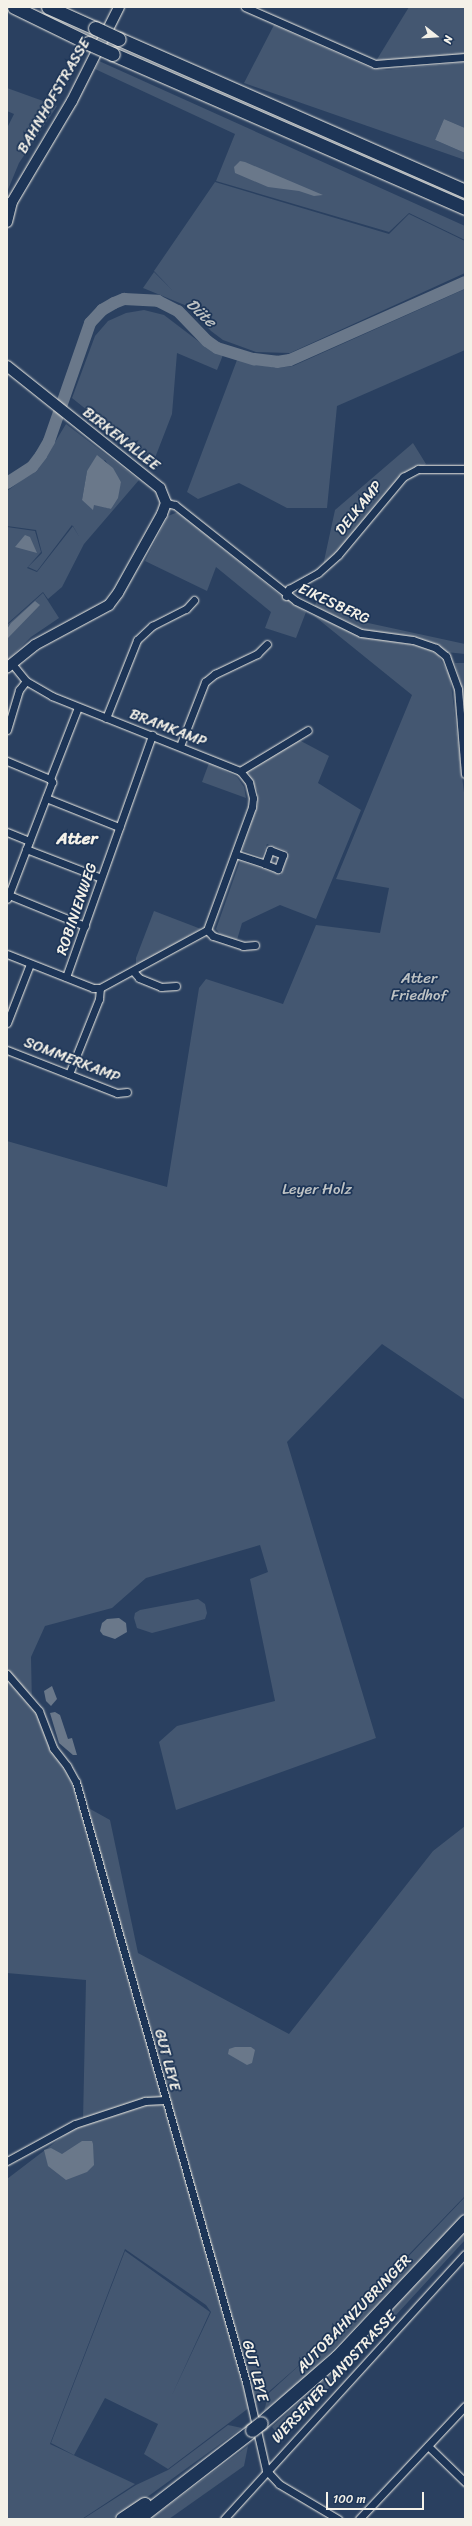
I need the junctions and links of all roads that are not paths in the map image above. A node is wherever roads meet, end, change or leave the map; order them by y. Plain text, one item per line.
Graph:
1 (14, 7) edge
2 (48, 7) edge
3 (119, 7) edge
4 (246, 7) edge
5 (465, 57) edge
6 (465, 191) edge
7 (465, 208) edge
8 (7, 222) edge
9 (7, 366) edge
10 (465, 468) edge
11 (166, 503) junction
12 (286, 596) junction
13 (194, 600) dead end
14 (267, 644) dead end
15 (9, 666) edge
16 (26, 681) junction
17 (78, 707) junction
18 (106, 718) junction
19 (7, 730) edge
20 (308, 730) dead end
21 (152, 735) junction
22 (180, 746) junction
23 (7, 761) edge
24 (240, 771) junction
25 (465, 774) edge
26 (50, 778) junction
27 (46, 798) junction
28 (120, 827) junction
29 (7, 832) edge
30 (28, 845) junction
31 (235, 854) junction
32 (265, 864) junction
33 (102, 878) junction
34 (8, 897) edge
35 (84, 926) junction
36 (207, 930) junction
37 (255, 945) dead end
38 (7, 954) edge
39 (30, 964) junction
40 (133, 971) junction
41 (66, 978) junction
42 (176, 986) dead end
43 (100, 988) junction
44 (7, 1023) edge
45 (7, 1050) edge
46 (69, 1074) junction
47 (127, 1092) dead end
48 (7, 1674) edge
49 (165, 2100) junction
50 (7, 2161) edge
51 (465, 2220) edge
52 (465, 2254) edge
53 (465, 2406) edge
54 (428, 2446) junction
55 (228, 2449) junction
56 (266, 2470) junction
57 (465, 2482) edge
58 (122, 2519) edge
59 (137, 2519) edge
60 (224, 2519) edge
61 (338, 2519) edge
62 (359, 2519) edge

1 - 7 highway, bridge
2 - 6 highway, bridge
3 - 8 street, BAHNHOFSTRASSE
4 - 5 street
9 - 11 street, BIRKENALLEE
10 - 12 street, DELKAMP
11 - 12 street, EIKESBERG
11 - 15 street
12 - 25 street, EIKESBERG
13 - 18 street
14 - 22 street
15 - 16 street, BRAMKAMP
16 - 17 street, BRAMKAMP
16 - 19 street
17 - 18 street, BRAMKAMP
17 - 26 street
18 - 21 street, BRAMKAMP
20 - 24 street
21 - 22 street, BRAMKAMP
21 - 28 street, ROBINIENWEG
22 - 24 street, BRAMKAMP
23 - 26 street
24 - 31 street
26 - 27 street
27 - 28 street
27 - 30 street
28 - 33 street, ROBINIENWEG
29 - 30 street
30 - 33 street
30 - 34 street
31 - 32 street
31 - 36 street
32 - 32 street
33 - 35 street, ROBINIENWEG
34 - 35 street
35 - 41 street, ROBINIENWEG
36 - 37 street
36 - 40 street
38 - 39 street
39 - 41 street
39 - 44 street
40 - 42 street
40 - 43 street
41 - 43 street
43 - 46 street
45 - 46 street, SOMMERKAMP
46 - 47 street, SOMMERKAMP
48 - 49 street, GUT LEYE
49 - 50 street
49 - 56 street, GUT LEYE
51 - 55 highway, AUTOBAHNZUBRINGER
52 - 56 street, WERSENER LANDSTRASSE
53 - 54 street
54 - 57 street
54 - 62 street
55 - 58 highway
55 - 59 highway
56 - 60 street, WERSENER LANDSTRASSE
56 - 61 street

